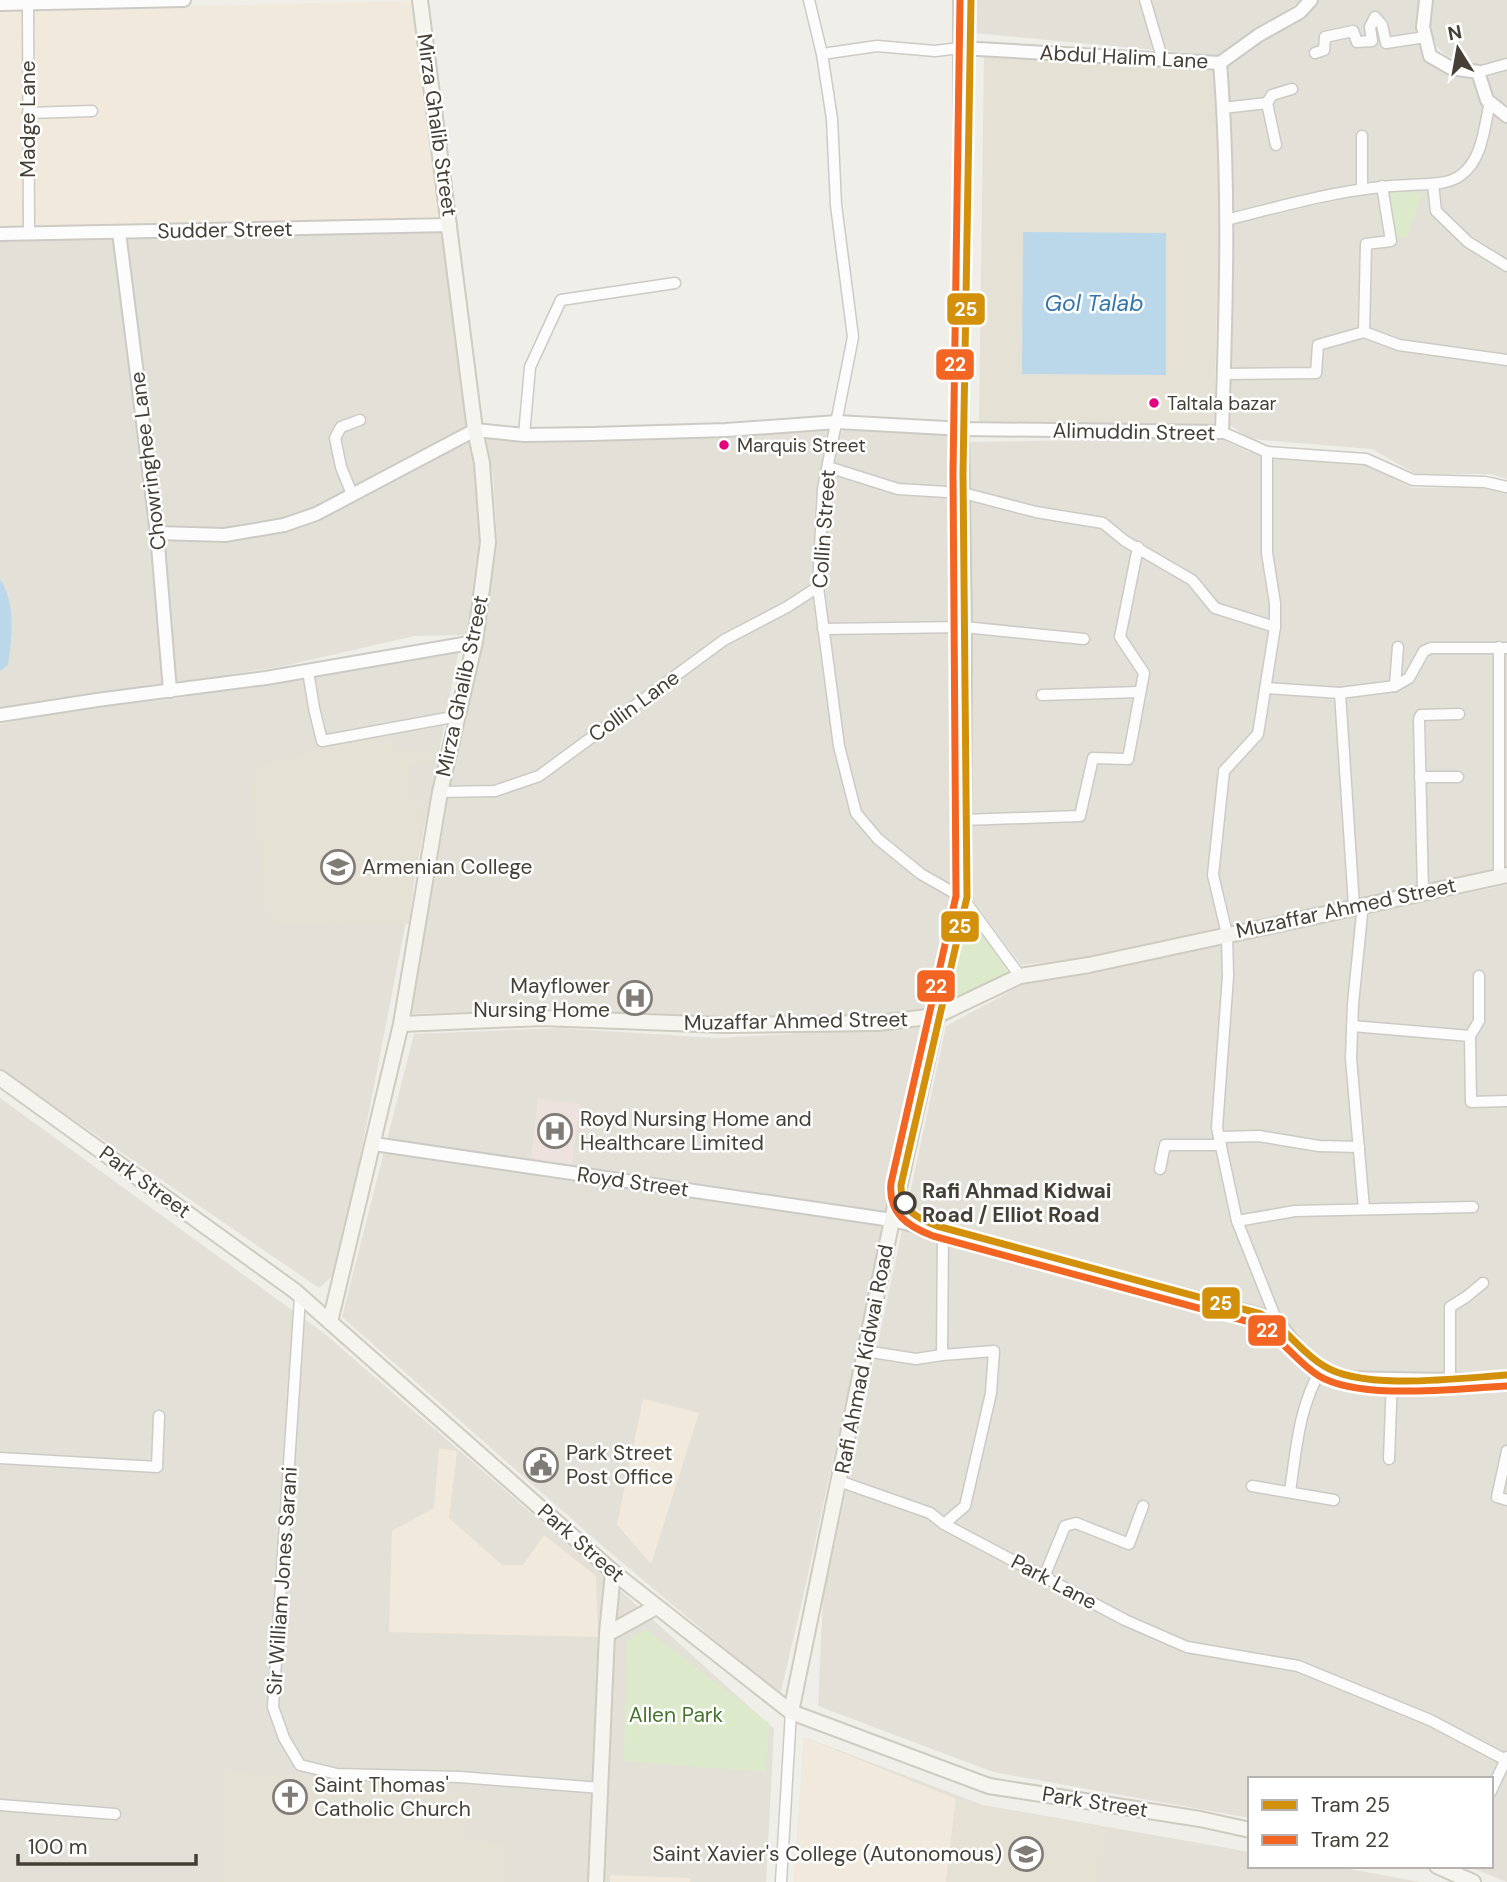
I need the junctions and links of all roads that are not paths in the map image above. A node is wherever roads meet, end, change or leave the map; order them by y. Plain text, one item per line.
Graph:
1 (184, 0) edge
2 (420, 0) edge
3 (809, 0) edge
4 (961, 0) edge
5 (1145, 0) edge
6 (1311, 0) edge
7 (1426, 0) edge
8 (0, 4) edge
9 (28, 4) junction
10 (1425, 37) junction
11 (960, 48) junction
12 (1315, 53) dead end
13 (822, 54) junction
14 (1163, 61) junction
15 (1220, 63) junction
16 (1507, 64) edge
17 (1478, 72) junction
18 (1292, 89) dead end
19 (1490, 102) junction
20 (1266, 103) junction
21 (1223, 108) junction
22 (92, 111) dead end
23 (28, 113) junction
24 (1507, 116) edge
25 (1363, 136) dead end
26 (1276, 145) dead end
27 (1433, 184) junction
28 (1382, 186) junction
29 (1362, 189) junction
30 (1226, 220) junction
31 (450, 225) junction
32 (119, 232) junction
33 (0, 234) edge
34 (29, 234) junction
35 (1507, 266) edge
36 (675, 283) dead end
37 (1364, 332) junction
38 (1507, 360) edge
39 (1224, 374) junction
40 (360, 420) dead end
41 (837, 422) junction
42 (961, 429) junction
43 (475, 430) junction
44 (1222, 432) junction
45 (524, 435) junction
46 (1267, 452) junction
47 (828, 467) junction
48 (1507, 488) edge
49 (963, 493) junction
50 (352, 494) junction
51 (157, 533) junction
52 (1138, 547) junction
53 (818, 587) junction
54 (964, 627) junction
55 (1275, 627) junction
56 (823, 629) junction
57 (1084, 639) dead end
58 (475, 642) junction
59 (1398, 647) dead end
60 (1503, 648) edge
61 (308, 671) junction
62 (1395, 686) junction
63 (1267, 688) junction
64 (170, 691) junction
65 (1140, 692) junction
66 (1340, 693) junction
67 (1042, 695) dead end
68 (1459, 714) dead end
69 (0, 715) edge
70 (458, 716) junction
71 (1458, 776) dead end
72 (1420, 777) junction
73 (440, 792) junction
74 (963, 820) junction
75 (1503, 875) edge
76 (1423, 891) junction
77 (963, 898) junction
78 (1358, 905) junction
79 (1227, 934) junction
80 (1020, 976) junction
81 (1479, 976) dead end
82 (936, 1016) junction
83 (401, 1024) junction
84 (1352, 1026) junction
85 (1470, 1036) junction
86 (0, 1077) edge
87 (1507, 1101) edge
88 (1220, 1141) junction
89 (374, 1144) junction
90 (1359, 1147) junction
91 (1160, 1169) dead end
92 (1473, 1207) dead end
93 (1364, 1209) junction
94 (892, 1220) junction
95 (1237, 1221) junction
96 (943, 1232) junction
97 (1482, 1283) dead end
98 (300, 1297) junction
99 (1276, 1319) junction
100 (330, 1322) junction
101 (865, 1351) junction
102 (942, 1355) junction
103 (1322, 1368) junction
104 (1392, 1379) junction
105 (1450, 1380) junction
106 (1507, 1381) edge
107 (159, 1416) dead end
108 (1507, 1451) edge
109 (0, 1458) edge
110 (1389, 1459) dead end
111 (839, 1481) junction
112 (1252, 1486) dead end
113 (1290, 1492) junction
114 (1334, 1500) dead end
115 (1507, 1500) edge
116 (1143, 1506) dead end
117 (944, 1524) junction
118 (613, 1572) junction
119 (1044, 1577) junction
120 (656, 1607) junction
121 (607, 1634) junction
122 (791, 1712) junction
123 (1505, 1758) edge
124 (1493, 1786) edge
125 (601, 1788) junction
126 (0, 1805) edge
127 (115, 1814) dead end
128 (1248, 1830) edge
129 (1449, 1872) edge
130 (596, 1882) edge
131 (781, 1882) edge
132 (1473, 1882) edge

1 - 9 street
2 - 31 main road, Mirza Ghalib Street
3 - 13 street, Collin Street
4 - 11 main road, Rafi Ahmad Kidwai Road
5 - 14 street
6 - 15 street, Abdul Halim Lane
7 - 10 street
8 - 9 street
9 - 23 street, Madge Lane
10 - 12 street
10 - 17 street
11 - 13 street
11 - 14 street, Abdul Halim Lane
11 - 42 main road, Rafi Ahmad Kidwai Road
13 - 41 street, Collin Street
14 - 15 street, Abdul Halim Lane
15 - 21 street
16 - 17 street
17 - 19 street
18 - 20 street
19 - 24 street
19 - 27 street
20 - 21 street
20 - 26 street
21 - 30 street
22 - 23 street
23 - 34 street, Madge Lane
25 - 29 street
27 - 28 street
27 - 35 street
28 - 29 street
28 - 37 street
29 - 30 street
30 - 39 street
31 - 32 street, Sudder Street
31 - 43 main road, Mirza Ghalib Street
32 - 34 street, Sudder Street
32 - 51 street, Chowringhee Lane
33 - 34 street, Sudder Street
36 - 45 street
37 - 38 street
37 - 39 street
39 - 44 street
40 - 50 street
41 - 42 street
41 - 45 street
41 - 47 street, Collin Street
42 - 44 street, Alimuddin Street
42 - 49 main road, Rafi Ahmad Kidwai Road
43 - 45 street
43 - 50 street
43 - 58 main road, Mirza Ghalib Street
44 - 46 street, Alimuddin Street
46 - 48 street, Alimuddin Street
46 - 55 street
47 - 49 street
47 - 53 street, Collin Street
49 - 52 street
49 - 54 main road, Rafi Ahmad Kidwai Road
50 - 51 street
51 - 64 street, Chowringhee Lane
52 - 55 street
52 - 65 street
53 - 56 street, Collin Street
53 - 73 street, Collin Lane
54 - 56 street
54 - 57 street
54 - 74 main road, Rafi Ahmad Kidwai Road
55 - 63 street
56 - 77 street, Collin Street
58 - 61 street
58 - 70 main road, Mirza Ghalib Street
59 - 62 street
60 - 62 street
60 - 75 street
61 - 64 street
61 - 70 street
62 - 66 street
63 - 66 street
63 - 79 street
64 - 69 street
65 - 67 street
65 - 74 street
66 - 78 street
68 - 72 street
70 - 73 main road, Mirza Ghalib Street
71 - 72 street
72 - 76 street
73 - 83 main road, Mirza Ghalib Street
74 - 77 main road, Rafi Ahmad Kidwai Road
75 - 76 main road, Muzaffar Ahmed Street
76 - 78 main road, Muzaffar Ahmed Street
77 - 80 street, Collin Street
77 - 82 main road, Rafi Ahmad Kidwai Road
78 - 79 main road, Muzaffar Ahmed Street
78 - 84 street
79 - 80 main road, Muzaffar Ahmed Street
79 - 88 street
80 - 82 main road, Muzaffar Ahmed Street
81 - 85 street
82 - 83 main road, Muzaffar Ahmed Street
82 - 94 main road, Rafi Ahmad Kidwai Road
83 - 89 main road, Mirza Ghalib Street
84 - 85 street
84 - 90 street
85 - 87 street
86 - 98 main road, Park Street
88 - 90 street
88 - 91 street
88 - 95 street
89 - 94 street, Royd Street
89 - 100 main road, Mirza Ghalib Street
90 - 93 street
92 - 93 street
93 - 95 street
94 - 96 street, Royd Street
94 - 101 main road, Rafi Ahmad Kidwai Road
95 - 99 street
96 - 99 street, Royd Street
96 - 102 street
97 - 105 street
98 - 100 main road, Park Street
98 - 125 street, Sir William Jones Sarani
99 - 103 street
100 - 118 main road, Park Street
101 - 102 street
101 - 111 main road, Rafi Ahmad Kidwai Road
102 - 117 street
103 - 104 street
103 - 113 street
104 - 105 street
104 - 110 street
105 - 106 street
107 - 109 street
108 - 115 street
111 - 117 street, Park Lane
111 - 122 main road, Rafi Ahmad Kidwai Road
112 - 113 street
113 - 114 street
116 - 119 street
117 - 119 street, Park Lane
118 - 120 main road, Park Street
118 - 121 main road
119 - 123 street, Park Lane
120 - 121 main road
120 - 122 main road, Park Street
121 - 125 main road
122 - 128 main road, Park Street
122 - 131 street
123 - 124 street
125 - 130 main road
126 - 127 street
129 - 132 main road

